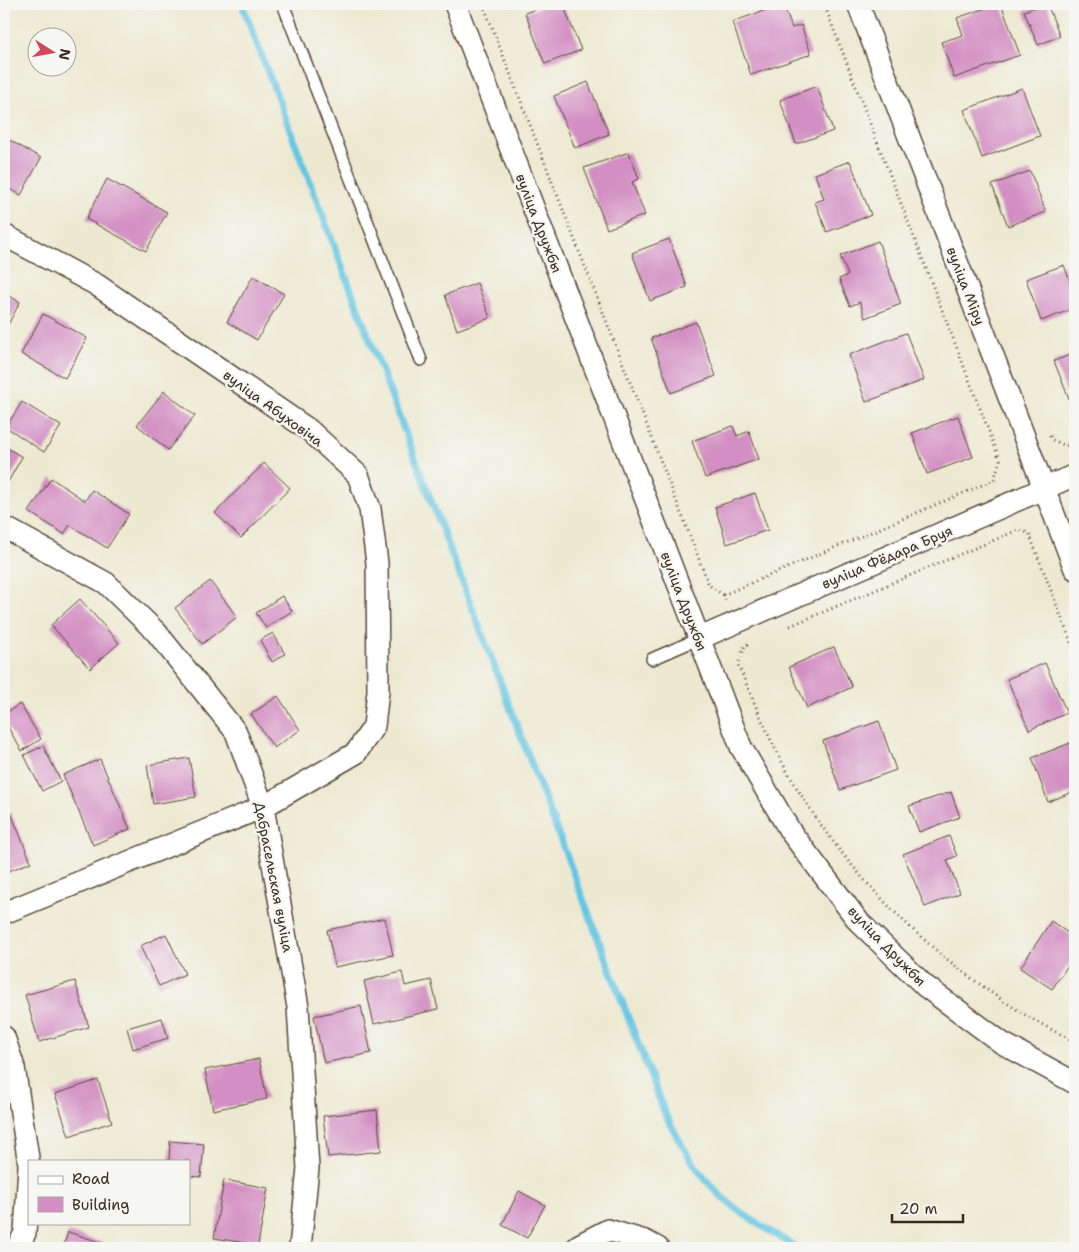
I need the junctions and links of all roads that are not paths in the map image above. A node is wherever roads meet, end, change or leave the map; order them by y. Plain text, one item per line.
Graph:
1 (284, 4) edge
2 (455, 4) edge
3 (858, 4) edge
4 (4, 235) edge
5 (421, 360) dead end
6 (1075, 475) edge
7 (1044, 488) junction
8 (4, 527) edge
9 (1075, 569) edge
10 (698, 639) junction
11 (652, 658) dead end
12 (263, 807) junction
13 (4, 913) edge
14 (4, 1037) edge
15 (1075, 1082) edge
16 (28, 1160) edge
17 (28, 1182) edge
18 (17, 1248) edge
19 (300, 1248) edge
20 (577, 1248) edge
21 (658, 1248) edge

1 - 5 lane
2 - 10 street, вуліца Дружбы
3 - 7 street, вуліца Міру
4 - 12 street, вуліца Абуховіча
6 - 7 street, вуліца Фёдара Бруя
7 - 9 street, вуліца Міру
7 - 10 street, вуліца Фёдара Бруя
8 - 12 street, Дабрасельская вуліца
10 - 11 lane
10 - 15 street, вуліца Дружбы
12 - 13 street, вуліца Абуховіча
12 - 19 street, Дабрасельская вуліца
14 - 16 street
17 - 18 street
20 - 21 street

